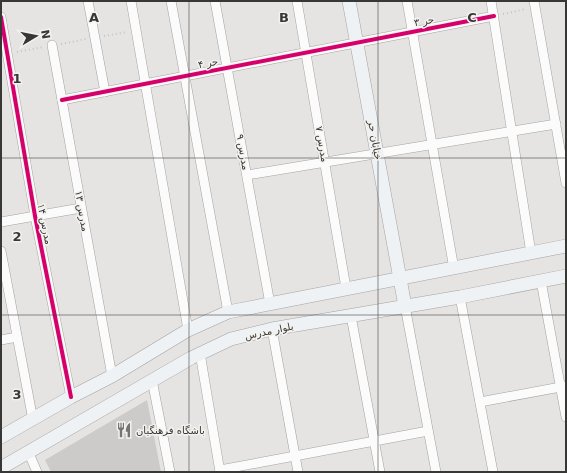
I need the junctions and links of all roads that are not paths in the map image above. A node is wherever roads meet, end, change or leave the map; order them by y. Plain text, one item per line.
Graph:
1 (88, 1) edge
2 (131, 1) edge
3 (171, 1) edge
4 (215, 1) edge
5 (297, 1) edge
6 (349, 1) edge
7 (407, 1) edge
8 (491, 1) edge
9 (535, 4) edge
10 (494, 16) junction
11 (1, 17) edge
12 (412, 31) junction
13 (357, 42) junction
14 (52, 45) road end
15 (305, 52) junction
16 (227, 68) junction
17 (185, 76) junction
18 (146, 84) junction
19 (105, 92) junction
20 (62, 100) junction
21 (556, 124) junction
22 (512, 132) junction
23 (432, 145) junction
24 (377, 154) junction
25 (325, 162) junction
26 (247, 175) junction
27 (566, 183) edge
28 (81, 208) junction
29 (35, 216) junction
30 (1, 222) edge
31 (566, 246) edge
32 (1, 251) edge
33 (531, 253) junction
34 (454, 269) junction
35 (566, 276) edge
36 (400, 280) junction
37 (541, 281) junction
38 (346, 288) junction
39 (460, 296) junction
40 (270, 304) junction
41 (405, 306) junction
42 (228, 312) junction
43 (351, 316) junction
44 (272, 329) junction
45 (188, 330) junction
46 (17, 337) junction
47 (1, 340) edge
48 (200, 353) junction
49 (112, 376) junction
50 (152, 380) junction
51 (563, 387) edge
52 (71, 397) junction
53 (480, 402) junction
54 (566, 417) edge
55 (33, 420) junction
56 (428, 431) junction
57 (1, 437) edge
58 (374, 442) junction
59 (28, 451) junction
60 (295, 456) junction
61 (1, 468) edge
62 (220, 471) edge
63 (37, 472) edge
64 (170, 472) edge
65 (298, 472) edge
66 (380, 472) edge
67 (436, 472) edge
68 (493, 472) edge

1 - 19 street
2 - 18 street
3 - 17 street
4 - 16 street, مدرس ۹
5 - 15 street, مدرس ۷
6 - 13 main road, خیابان حر
7 - 12 street
8 - 10 street
9 - 21 street
10 - 12 street, حر ۳
10 - 22 street
11 - 29 street, مدرس ۱۴
12 - 13 street, حر ۳
12 - 23 street
13 - 15 street, حر ۴
13 - 24 main road, خیابان حر
14 - 20 street, مدرس ۱۳
15 - 16 street, حر ۴
15 - 25 street, مدرس ۷
16 - 17 street, حر ۴
16 - 26 street, مدرس ۹
17 - 18 street, حر ۴
17 - 42 street
18 - 19 street, حر ۴
18 - 45 street
19 - 20 street, حر ۴
20 - 28 street, مدرس ۱۳
21 - 22 street
21 - 27 street
22 - 23 street
22 - 33 street
23 - 24 street
23 - 34 street
24 - 25 street
24 - 36 main road, خیابان حر
25 - 26 street
25 - 38 street, مدرس ۷
26 - 40 street, مدرس ۹
28 - 29 street
28 - 49 street, مدرس ۱۳
29 - 30 street
29 - 52 street, مدرس ۱۴
31 - 33 main road
32 - 46 street
33 - 34 main road
34 - 36 main road
35 - 37 main road, بلوار مدرس
36 - 38 main road
36 - 41 main road, خیابان حر
37 - 39 main road, بلوار مدرس
37 - 51 street
38 - 40 main road
39 - 41 main road, بلوار مدرس
39 - 53 street
40 - 42 main road
41 - 43 main road, بلوار مدرس
41 - 56 street
42 - 45 main road
43 - 44 main road, بلوار مدرس
43 - 58 street
44 - 48 main road, بلوار مدرس
44 - 60 street
45 - 49 main road
46 - 47 street
46 - 55 street
48 - 50 main road, بلوار مدرس
48 - 62 street
49 - 52 main road
50 - 59 main road, بلوار مدرس
50 - 64 street
51 - 53 street
51 - 54 street
52 - 55 main road
53 - 68 street
55 - 57 main road
56 - 58 street
56 - 67 street
58 - 60 street
58 - 66 street
59 - 61 main road, بلوار مدرس
59 - 63 street
60 - 62 street
60 - 65 street

